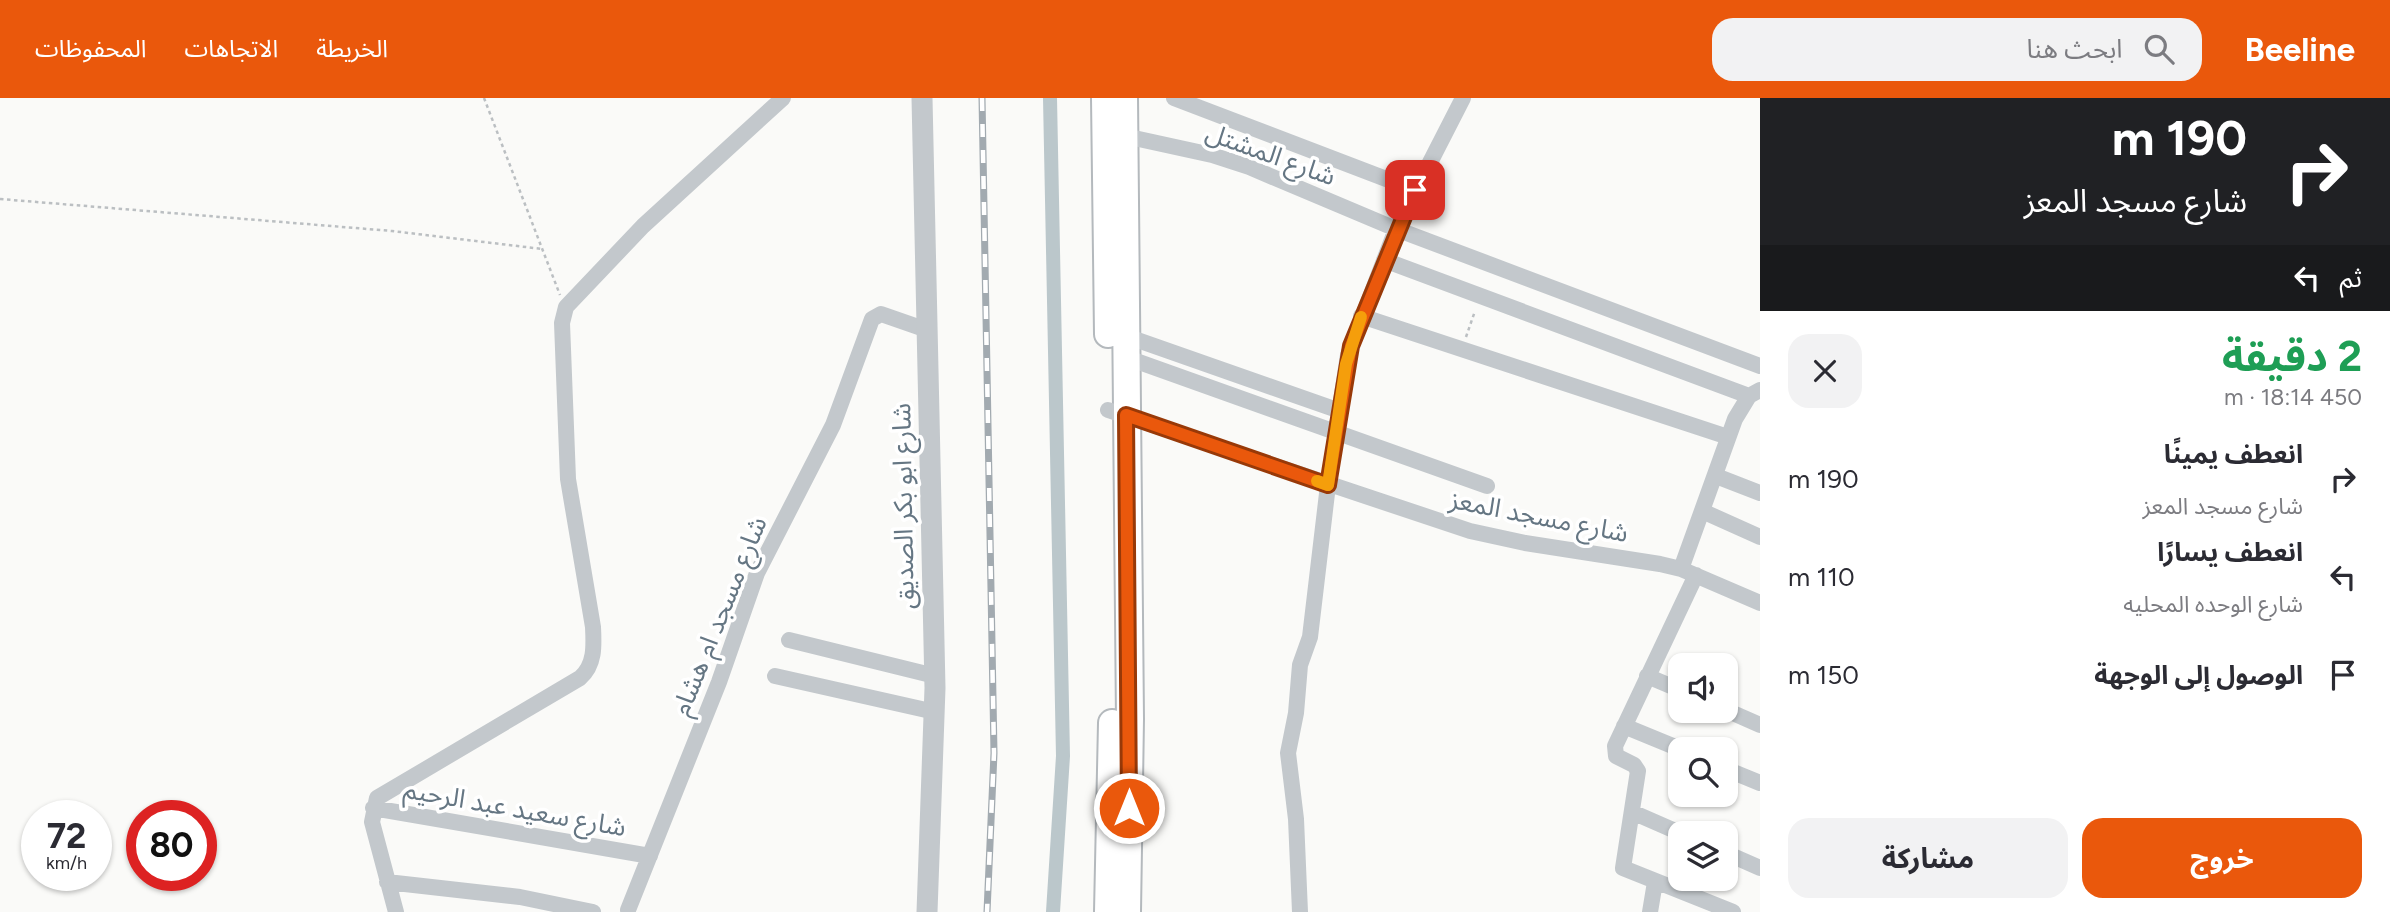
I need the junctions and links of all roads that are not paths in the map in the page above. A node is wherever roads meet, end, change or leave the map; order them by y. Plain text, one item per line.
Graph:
1 (783, 98) edge
2 (922, 98) edge
3 (1105, 98) edge
4 (1124, 98) edge
5 (1174, 98) edge
6 (1463, 98) edge
7 (1125, 136) junction
8 (1415, 190) junction
9 (1396, 229) junction
10 (1384, 260) junction
11 (1361, 316) junction
12 (927, 330) junction
13 (1125, 346) junction
14 (1760, 366) edge
15 (1757, 389) edge
16 (1340, 411) junction
17 (1117, 413) junction
18 (1337, 433) junction
19 (1728, 437) junction
20 (1716, 476) junction
21 (1328, 485) junction
22 (1487, 486) dead end
23 (1760, 493) edge
24 (1702, 511) junction
25 (1760, 537) edge
26 (1689, 572) junction
27 (1760, 604) edge
28 (789, 640) dead end
29 (775, 676) dead end
30 (935, 676) junction
31 (1647, 676) junction
32 (1668, 685) edge
33 (935, 712) junction
34 (1738, 715) edge
35 (1760, 725) edge
36 (1624, 726) junction
37 (1668, 744) edge
38 (1738, 774) edge
39 (1760, 783) edge
40 (373, 808) junction
41 (1120, 808) junction
42 (1632, 812) junction
43 (1668, 828) edge
44 (650, 856) junction
45 (1738, 858) edge
46 (1760, 868) edge
47 (387, 882) junction
48 (1655, 882) junction
49 (631, 911) edge
50 (396, 912) edge
51 (593, 912) edge
52 (927, 912) edge
53 (1108, 912) edge
54 (1127, 912) edge
55 (1300, 912) edge
56 (1650, 912) edge
57 (1733, 912) edge

1 - 40 street
2 - 12 street, شارع ابو بكر الصديق
3 - 17 highway
4 - 7 highway
5 - 8 street
6 - 8 street
7 - 9 street, شارع المشتل
7 - 13 highway
8 - 9 street
9 - 10 street
9 - 14 street, شارع المشتل
10 - 11 street
10 - 15 street
11 - 16 street
11 - 19 street
12 - 30 street, شارع ابو بكر الصديق
12 - 44 street, شارع مسجد ام هشام
13 - 16 street
13 - 17 highway
13 - 18 street
15 - 19 street
16 - 18 street
17 - 21 street, شارع مسجد المعز
17 - 41 highway
18 - 21 street
18 - 22 street
19 - 20 street
20 - 23 street
20 - 24 street
21 - 26 street, شارع مسجد المعز
21 - 55 street
24 - 25 street
24 - 26 street
26 - 27 street, شارع مسجد المعز
26 - 31 street
28 - 30 street
29 - 33 street
30 - 33 street, شارع ابو بكر الصديق
31 - 32 street
31 - 36 street
33 - 52 street, شارع ابو بكر الصديق
34 - 35 street
36 - 37 street
36 - 42 street
38 - 39 street
40 - 44 street, شارع سعيد عبد الرحيم
40 - 47 street
41 - 53 highway
41 - 54 highway
42 - 43 street
42 - 48 street
44 - 49 street, شارع مسجد ام هشام
45 - 46 street
47 - 50 street
47 - 51 street
48 - 56 street
48 - 57 street

